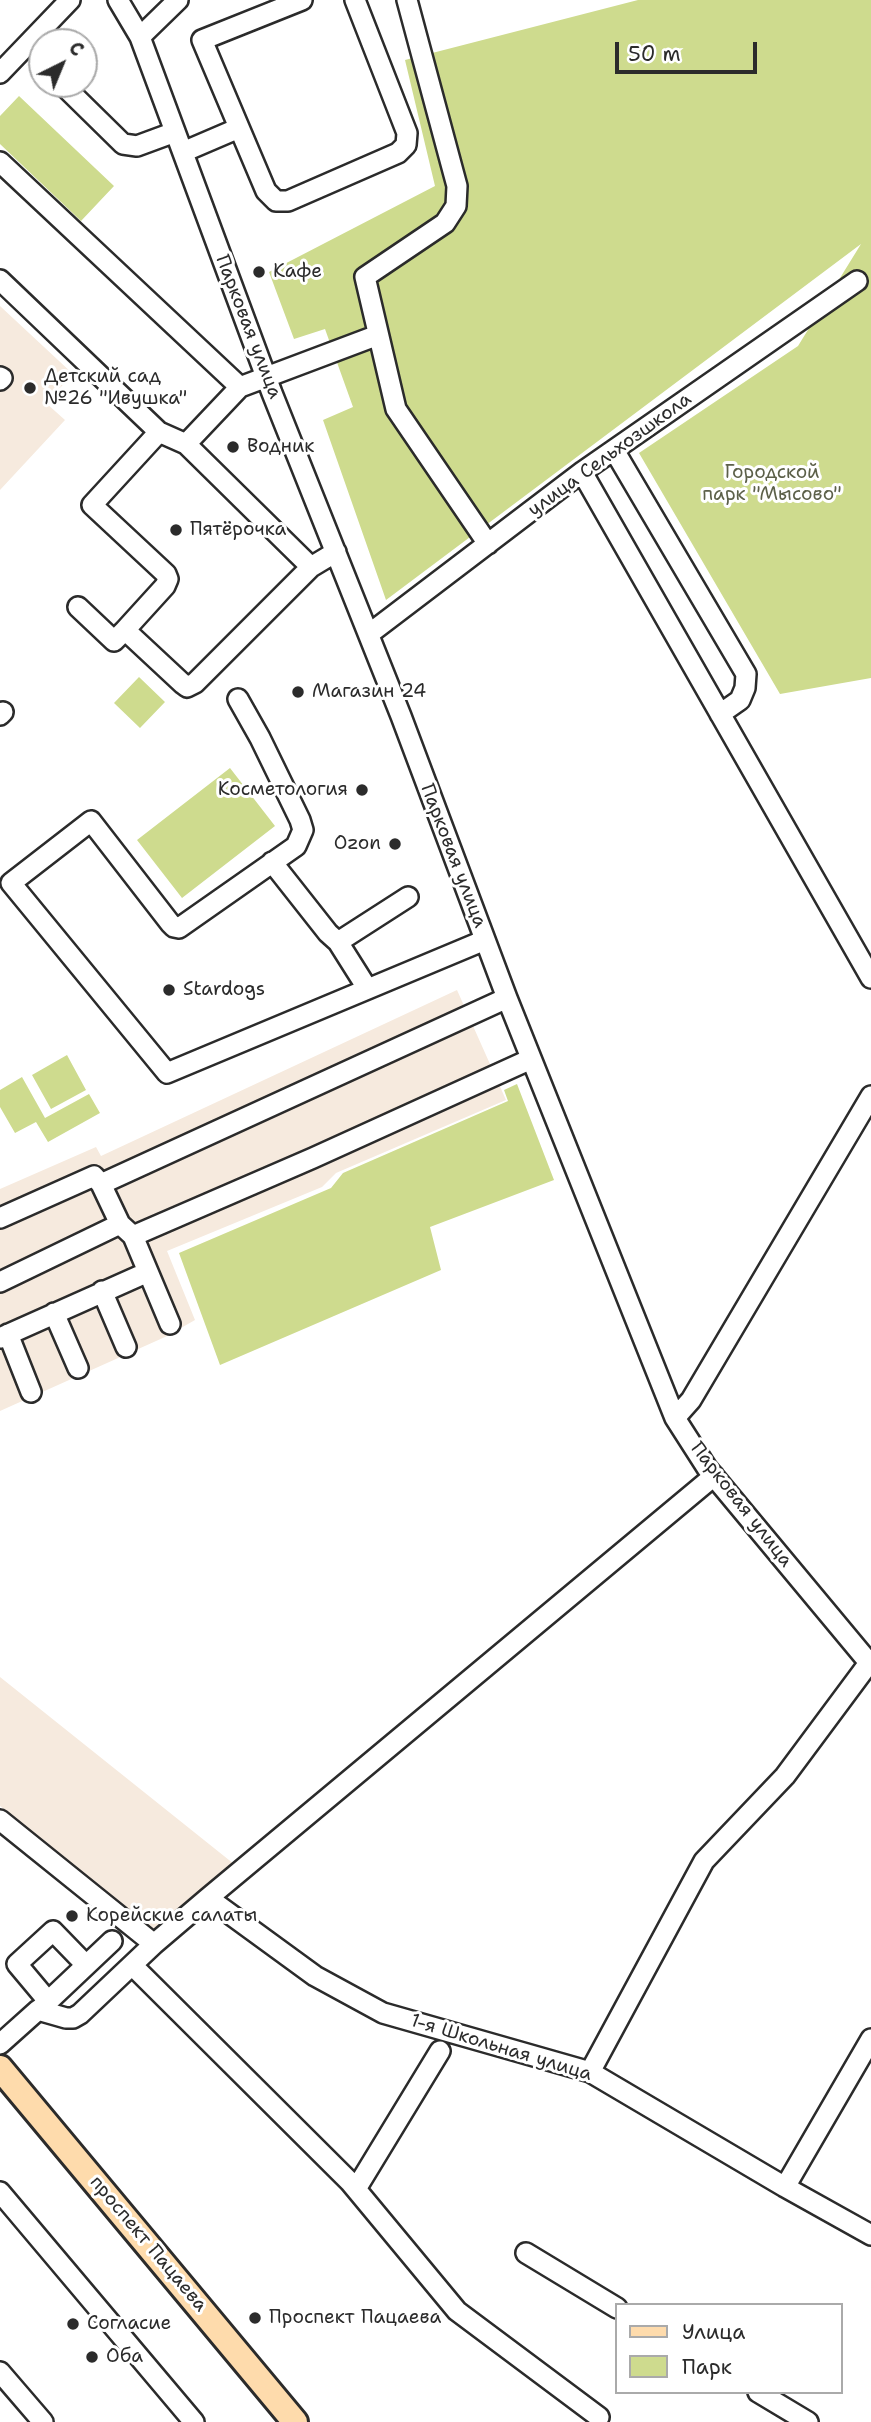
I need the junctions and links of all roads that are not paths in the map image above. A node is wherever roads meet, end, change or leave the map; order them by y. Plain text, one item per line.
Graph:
1 (70, 0) edge
2 (118, 0) edge
3 (178, 0) edge
4 (302, 0) edge
5 (355, 0) edge
6 (407, 0) edge
7 (48, 28) edge
8 (140, 37) junction
9 (28, 49) edge
10 (0, 73) edge
11 (76, 98) edge
12 (239, 128) junction
13 (175, 132) junction
14 (183, 152) junction
15 (0, 162) edge
16 (857, 282) dead end
17 (3, 290) edge
18 (378, 335) junction
19 (266, 377) junction
20 (240, 387) junction
21 (159, 432) junction
22 (187, 444) junction
23 (614, 450) junction
24 (582, 472) junction
25 (488, 544) junction
26 (336, 552) junction
27 (312, 567) junction
28 (78, 607) dead end
29 (125, 629) junction
30 (369, 634) junction
31 (238, 699) dead end
32 (720, 713) junction
33 (272, 862) junction
34 (408, 897) dead end
35 (485, 940) junction
36 (338, 942) junction
37 (871, 978) edge
38 (367, 988) junction
39 (507, 998) junction
40 (531, 1059) junction
41 (871, 1096) edge
42 (101, 1184) junction
43 (0, 1218) edge
44 (126, 1230) junction
45 (148, 1272) junction
46 (0, 1282) edge
47 (102, 1291) junction
48 (54, 1313) junction
49 (170, 1324) dead end
50 (4, 1336) edge
51 (126, 1347) dead end
52 (78, 1368) dead end
53 (32, 1392) dead end
54 (675, 1418) junction
55 (714, 1476) junction
56 (870, 1664) edge
57 (0, 1820) edge
58 (208, 1898) junction
59 (112, 1941) dead end
60 (154, 1944) junction
61 (86, 1965) junction
62 (132, 1965) junction
63 (43, 2006) junction
64 (871, 2039) edge
65 (0, 2044) edge
66 (440, 2051) dead end
67 (0, 2068) edge
68 (590, 2072) junction
69 (785, 2187) junction
70 (356, 2189) junction
71 (0, 2192) edge
72 (871, 2235) edge
73 (526, 2253) dead end
74 (616, 2307) edge
75 (0, 2372) edge
76 (761, 2394) edge
77 (599, 2417) dead end
78 (31, 2418) edge
79 (194, 2422) edge
80 (295, 2422) edge
81 (808, 2422) edge

1 - 7 street
2 - 8 street, Парковая улица
3 - 8 street
4 - 12 street
5 - 12 street
6 - 18 street
8 - 13 street, Парковая улица
9 - 10 street
11 - 13 street
12 - 14 street
13 - 14 street, Парковая улица
14 - 19 street, Парковая улица
15 - 20 street
16 - 23 street, улица Сельхозшкола
17 - 21 street
18 - 19 street
18 - 25 street
19 - 20 street
19 - 26 street, Парковая улица
20 - 22 street
21 - 22 street
21 - 29 street
22 - 27 street
23 - 24 street, улица Сельхозшкола
23 - 32 street
24 - 25 street, улица Сельхозшкола
24 - 32 street
25 - 30 street, улица Сельхозшкола
26 - 27 street
26 - 30 street, Парковая улица
27 - 29 street
28 - 29 street
30 - 35 street, Парковая улица
31 - 33 street
32 - 37 street
33 - 36 street
33 - 38 street
34 - 36 street
35 - 38 street
35 - 39 street, Парковая улица
36 - 38 street
39 - 40 street, Парковая улица
39 - 42 street
40 - 44 street
40 - 54 street, Парковая улица
41 - 54 street
42 - 43 street
42 - 44 street
44 - 45 street
44 - 46 street
45 - 47 street
45 - 49 street
47 - 48 street
47 - 51 street
48 - 50 street
48 - 52 street
50 - 53 street
54 - 55 street, Парковая улица
55 - 56 street, Парковая улица
55 - 58 street
56 - 68 street
57 - 60 street
58 - 60 street
58 - 68 street, 1-я Школьная улица
59 - 61 street
60 - 62 street
61 - 63 street
61 - 63 street
62 - 63 street
62 - 70 street
63 - 65 street
64 - 69 street
66 - 70 street
67 - 80 main road, проспект Пацаева
68 - 69 street, 1-я Школьная улица
69 - 72 street, 1-я Школьная улица
70 - 77 street
71 - 79 street
73 - 74 street
75 - 78 street
76 - 81 street

